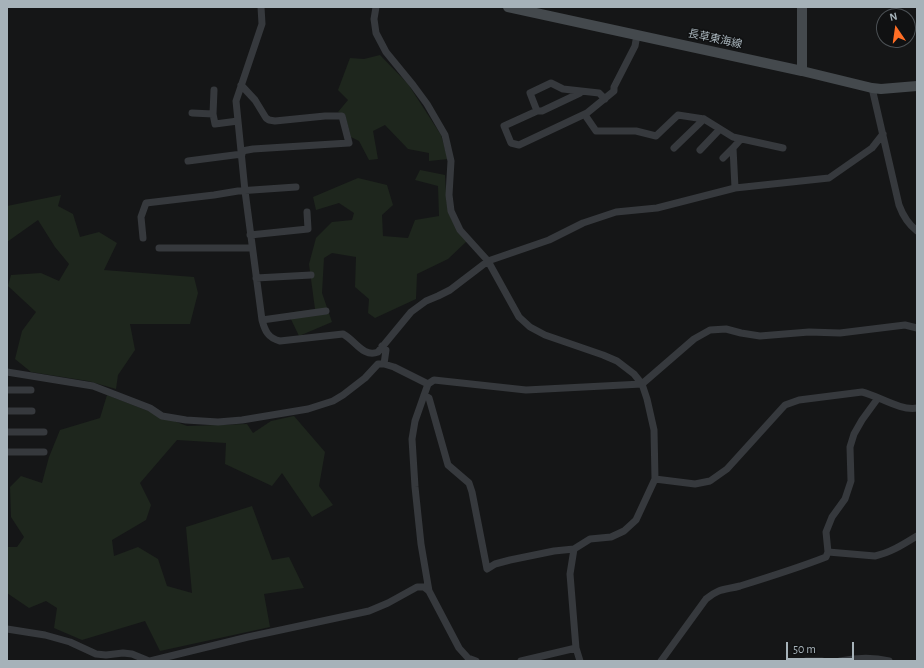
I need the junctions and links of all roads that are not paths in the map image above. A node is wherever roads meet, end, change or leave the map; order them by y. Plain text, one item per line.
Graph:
1 (261, 7) edge
2 (376, 7) edge
3 (508, 7) edge
4 (802, 7) edge
5 (637, 35) junction
6 (802, 70) junction
7 (241, 85) junction
8 (917, 86) edge
9 (872, 88) junction
10 (214, 90) dead end
11 (580, 91) junction
12 (605, 99) junction
13 (537, 111) junction
14 (192, 113) dead end
15 (213, 114) junction
16 (585, 114) junction
17 (704, 119) junction
18 (238, 121) junction
19 (720, 129) junction
20 (883, 134) junction
21 (741, 139) junction
22 (674, 148) dead end
23 (733, 148) junction
24 (783, 148) dead end
25 (700, 150) dead end
26 (242, 152) junction
27 (723, 158) dead end
28 (188, 161) dead end
29 (296, 187) dead end
30 (735, 188) junction
31 (245, 190) junction
32 (307, 212) dead end
33 (917, 231) edge
34 (250, 235) junction
35 (143, 238) dead end
36 (159, 248) dead end
37 (252, 248) junction
38 (488, 261) junction
39 (311, 274) dead end
40 (256, 278) junction
41 (326, 311) dead end
42 (262, 320) junction
43 (917, 328) edge
44 (382, 346) junction
45 (384, 364) junction
46 (7, 372) edge
47 (428, 384) junction
48 (642, 384) junction
49 (7, 390) edge
50 (31, 390) dead end
51 (424, 395) junction
52 (878, 398) junction
53 (917, 408) edge
54 (7, 411) edge
55 (32, 411) dead end
56 (7, 432) edge
57 (44, 432) dead end
58 (7, 452) edge
59 (44, 452) dead end
60 (655, 479) junction
61 (917, 536) edge
62 (574, 549) junction
63 (828, 552) junction
64 (429, 591) junction
65 (7, 629) edge
66 (576, 648) junction
67 (149, 661) edge
68 (476, 661) edge
69 (521, 661) edge
70 (580, 661) edge
71 (661, 661) edge
72 (806, 661) edge
73 (822, 661) edge
74 (840, 661) edge
75 (889, 661) edge

1 - 7 street
2 - 38 street
3 - 5 main road, 長草東海線
4 - 6 main road
5 - 6 main road, 長草東海線
5 - 12 street
6 - 9 main road, 長草東海線
7 - 18 street
7 - 26 street
8 - 9 main road, 長草東海線
9 - 20 street
10 - 15 street
11 - 12 street
11 - 13 street
11 - 13 street
12 - 16 street
13 - 16 street
14 - 15 street
15 - 18 street
16 - 17 street
17 - 19 street
17 - 22 street
18 - 26 street
19 - 21 street
19 - 25 street
20 - 30 street
20 - 33 street
21 - 23 street
21 - 24 street
23 - 27 street
23 - 30 street
26 - 28 street
26 - 31 street
29 - 31 street
30 - 38 street
31 - 34 street
31 - 35 street
32 - 34 street
34 - 37 street
36 - 37 street
37 - 40 street
38 - 44 street
38 - 48 street
39 - 40 street
40 - 42 street
41 - 42 street
42 - 44 street
43 - 48 street
44 - 45 street
45 - 46 street
45 - 47 street
47 - 48 street
47 - 51 street
48 - 60 street
49 - 50 street
51 - 62 street
51 - 64 street
52 - 53 street
52 - 60 street
52 - 63 street
54 - 55 street
56 - 57 street
58 - 59 street
60 - 62 street
61 - 63 street
62 - 66 street
63 - 71 street
64 - 67 street
64 - 68 street
65 - 67 street
66 - 69 street
66 - 70 street
72 - 73 street
74 - 75 street

